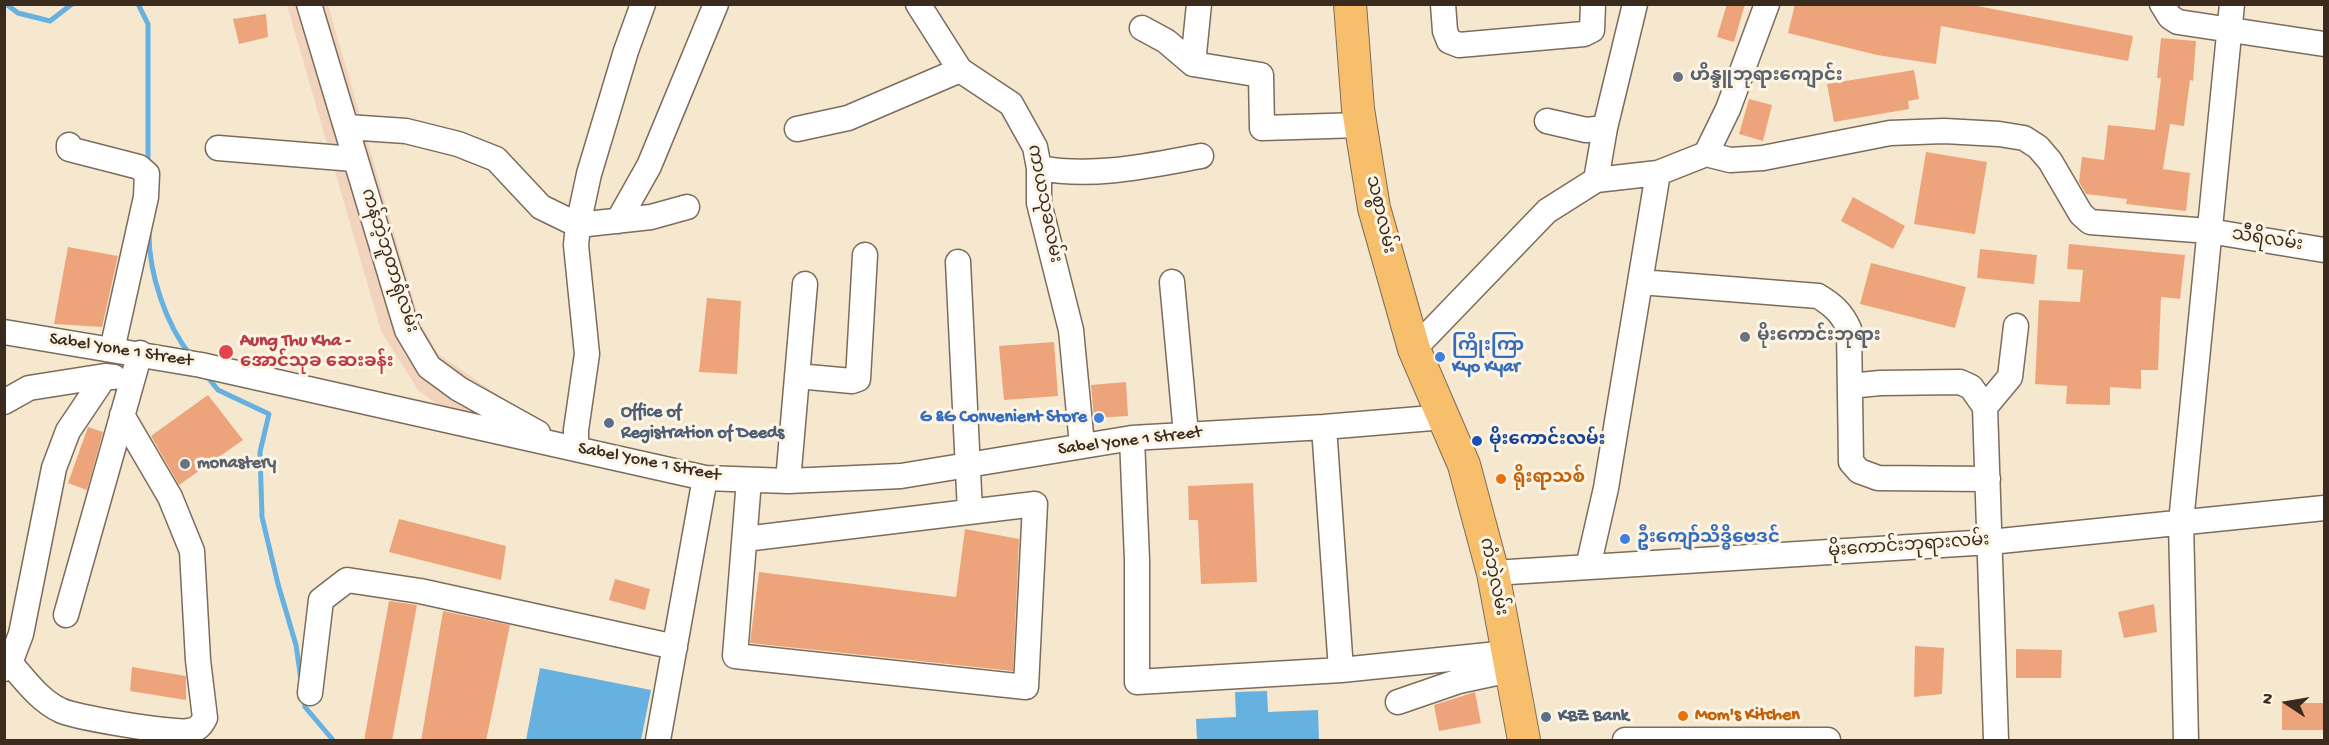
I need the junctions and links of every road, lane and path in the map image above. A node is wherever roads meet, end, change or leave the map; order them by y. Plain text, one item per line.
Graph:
1 (309, 4) edge
2 (643, 4) edge
3 (716, 4) edge
4 (918, 4) edge
5 (1198, 4) edge
6 (1350, 4) edge
7 (1443, 4) edge
8 (1593, 4) edge
9 (1635, 4) edge
10 (1767, 4) edge
11 (2162, 4) edge
12 (2232, 4) edge
13 (1142, 28) dead end
14 (2231, 31) junction
15 (2325, 44) edge
16 (1193, 64) junction
17 (960, 70) junction
18 (1547, 121) dead end
19 (1361, 125) junction
20 (347, 127) junction
21 (1605, 128) junction
22 (797, 129) dead end
23 (69, 144) dead end
24 (218, 148) dead end
25 (1706, 154) junction
26 (1201, 156) dead end
27 (354, 159) junction
28 (1040, 168) junction
29 (1658, 173) junction
30 (1596, 180) junction
31 (687, 207) dead end
32 (618, 221) junction
33 (578, 225) junction
34 (2208, 231) junction
35 (2325, 250) edge
36 (865, 255) dead end
37 (958, 262) dead end
38 (1172, 282) dead end
39 (1640, 282) junction
40 (805, 284) dead end
41 (2016, 326) dead end
42 (4, 332) edge
43 (1414, 349) junction
44 (112, 350) junction
45 (140, 353) junction
46 (105, 376) junction
47 (797, 376) junction
48 (132, 379) junction
49 (1850, 386) junction
50 (4, 402) edge
51 (1985, 407) junction
52 (122, 415) junction
53 (1444, 417) junction
54 (1324, 427) junction
55 (1186, 434) junction
56 (1132, 438) junction
57 (1082, 445) junction
58 (569, 447) junction
59 (967, 466) junction
60 (705, 478) junction
61 (1988, 479) junction
62 (749, 480) junction
63 (788, 482) junction
64 (2325, 508) edge
65 (970, 513) junction
66 (2181, 522) junction
67 (745, 539) junction
68 (1990, 542) junction
69 (1588, 567) junction
70 (1493, 573) junction
71 (66, 615) dead end
72 (675, 647) junction
73 (1509, 662) junction
74 (7, 666) edge
75 (1341, 670) junction
76 (310, 693) dead end
77 (1398, 702) dead end
78 (658, 741) edge
79 (1524, 741) edge
80 (1625, 741) edge
81 (1828, 741) edge
82 (1996, 741) edge
83 (2186, 741) edge

1 - 20 street, ကန်ဘဲ့ဘူတာရုံလမ်း
2 - 33 street
3 - 32 street
4 - 17 street, ကာယသုခလမ်း
5 - 16 street
6 - 19 main road, သစ္စာလမ်း
7 - 8 street
9 - 21 street
10 - 25 street
11 - 14 street
12 - 14 street
13 - 16 street
14 - 15 street
14 - 34 street
16 - 19 street
17 - 22 street
17 - 28 street, ကာယသုခလမ်း
18 - 21 street
19 - 43 main road, သစ္စာလမ်း
20 - 27 street, ကန်ဘဲ့ဘူတာရုံလမ်း
20 - 33 street
21 - 30 street
23 - 44 street
24 - 27 street
25 - 29 street
25 - 34 street, သီရိလမ်း
26 - 28 street
27 - 58 street, ကန်ဘဲ့ဘူတာရုံလမ်း
28 - 57 street, ကာယသုခလမ်း
29 - 30 street
29 - 39 street
30 - 43 street
31 - 32 street
32 - 33 street
33 - 58 street
34 - 35 street, သီရိလမ်း
34 - 66 street
36 - 47 street
37 - 59 street
38 - 55 street
39 - 49 street
39 - 69 street
40 - 47 street
41 - 51 street
42 - 44 street, Sabel Yone 1 Street
43 - 53 main road, သစ္စာလမ်း
44 - 45 street, Sabel Yone 1 Street
45 - 48 street
45 - 58 street, Sabel Yone 1 Street
46 - 48 street
46 - 50 street
46 - 74 street
47 - 63 street
48 - 52 street
49 - 51 street
49 - 61 street
51 - 61 street
52 - 71 street
52 - 74 street
53 - 54 street, Sabel Yone 1 Street
53 - 70 main road, ကံဘဲ့လမ်း
54 - 55 street, Sabel Yone 1 Street
54 - 75 street
55 - 56 street, Sabel Yone 1 Street
56 - 57 street, Sabel Yone 1 Street
56 - 75 street
57 - 59 street, Sabel Yone 1 Street
58 - 60 street, Sabel Yone 1 Street
59 - 63 street, Sabel Yone 1 Street
59 - 65 street
60 - 62 street, Sabel Yone 1 Street
60 - 72 street
61 - 68 street
62 - 63 street, Sabel Yone 1 Street
62 - 67 street
64 - 66 street, မိုးကောင်းဘုရားလမ်း
65 - 67 street
65 - 67 street
66 - 68 street, မိုးကောင်းဘုရားလမ်း
66 - 83 street
68 - 69 street, မိုးကောင်းဘုရားလမ်း
68 - 82 street
69 - 70 street, မိုးကောင်းဘုရားလမ်း
70 - 73 main road, ကံဘဲ့လမ်း
72 - 76 street
72 - 78 street
73 - 75 street
73 - 77 street
73 - 79 main road, ကံဘဲ့လမ်း
80 - 81 street

